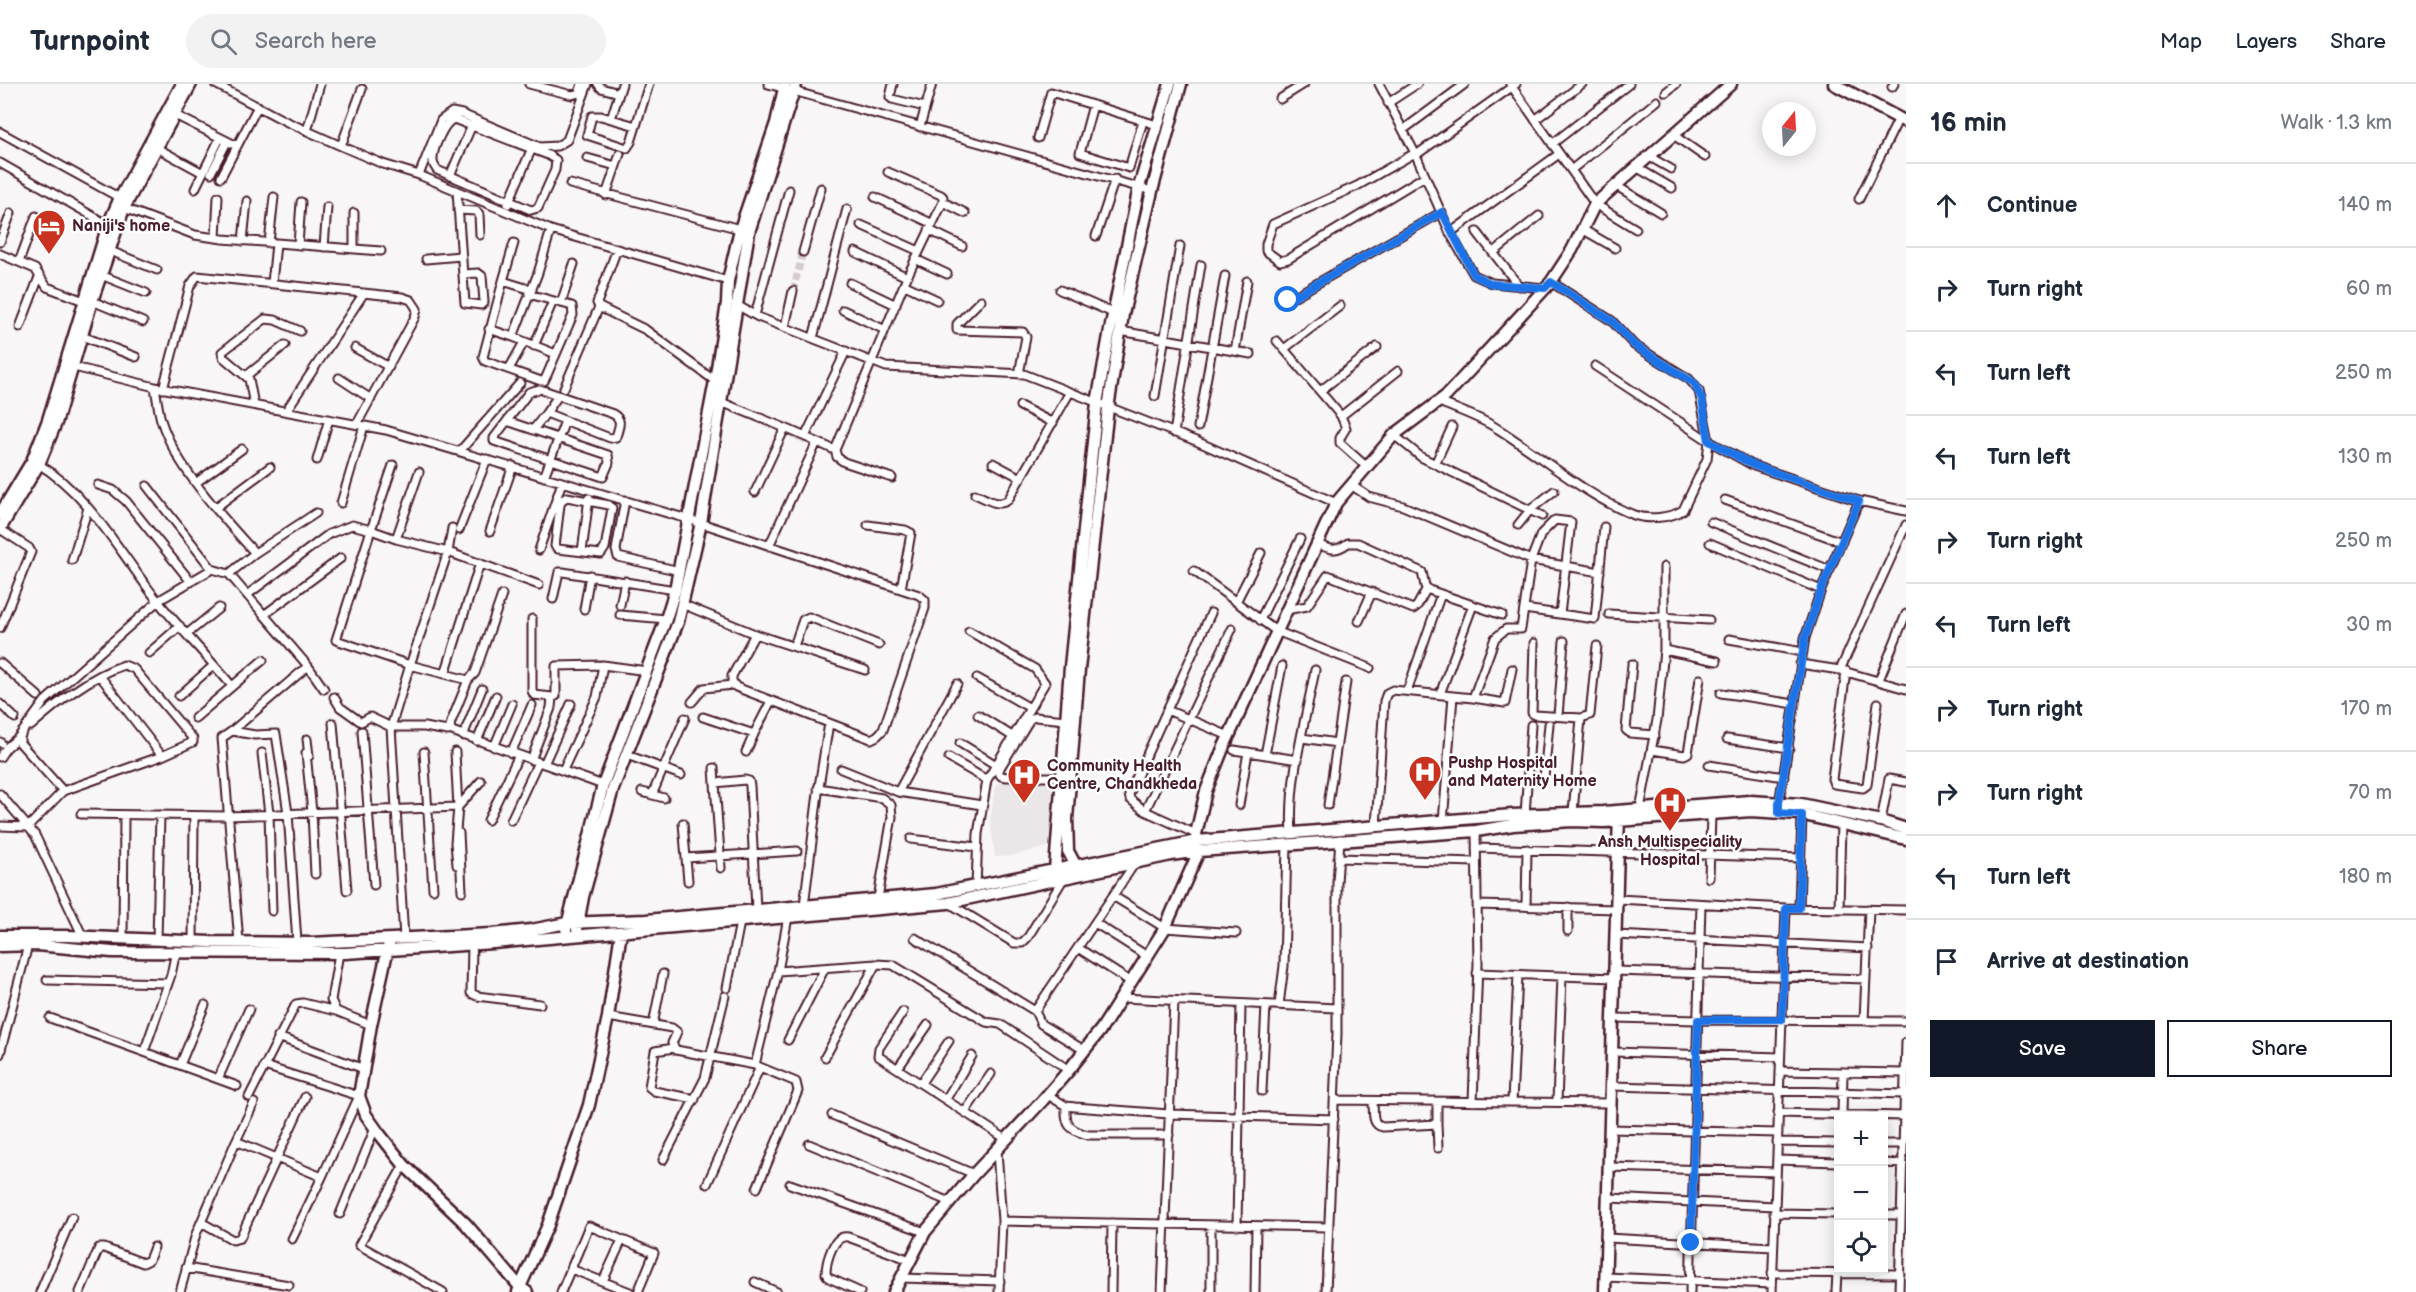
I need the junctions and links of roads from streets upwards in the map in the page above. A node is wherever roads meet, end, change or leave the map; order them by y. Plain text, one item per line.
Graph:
1 (182, 84) edge
2 (191, 84) edge
3 (215, 84) edge
4 (238, 84) edge
5 (320, 84) edge
6 (529, 84) edge
7 (582, 84) edge
8 (588, 84) edge
9 (598, 84) edge
10 (621, 84) edge
11 (649, 84) edge
12 (768, 84) edge
13 (893, 84) edge
14 (932, 84) edge
15 (1170, 84) edge
16 (1181, 84) edge
17 (1304, 84) edge
18 (1379, 84) edge
19 (1417, 84) edge
20 (1465, 84) edge
21 (1582, 84) edge
22 (1629, 84) edge
23 (1676, 84) edge
24 (1731, 84) edge
25 (1834, 84) edge
26 (1512, 85) edge
27 (556, 87) edge
28 (790, 87) edge
29 (362, 89) dead end
30 (1666, 92) dead end
31 (234, 93) junction
32 (619, 93) junction
33 (1280, 99) dead end
34 (1658, 101) dead end
35 (1388, 103) junction
36 (258, 105) junction
37 (1093, 105) junction
38 (926, 107) junction
39 (175, 116) junction
40 (611, 119) junction
41 (1535, 120) junction
42 (1902, 120) edge
43 (1143, 121) junction
44 (472, 125) junction
45 (1157, 125) junction
46 (636, 126) junction
47 (920, 127) junction
48 (1403, 130) junction
49 (307, 131) junction
50 (0, 132) edge
51 (1672, 134) junction
52 (1038, 138) dead end
53 (224, 140) junction
54 (1552, 144) junction
55 (237, 146) junction
56 (341, 146) junction
57 (157, 148) junction
58 (532, 148) junction
59 (620, 154) dead end
60 (1416, 154) junction
61 (1559, 154) junction
62 (1648, 156) junction
63 (1705, 157) dead end
64 (587, 158) dead end
65 (0, 163) edge
66 (616, 166) junction
67 (1636, 167) junction
68 (1570, 170) junction
69 (1671, 170) dead end
70 (888, 172) dead end
71 (207, 173) junction
72 (419, 175) junction
73 (450, 176) junction
74 (1425, 176) junction
75 (221, 177) dead end
76 (1115, 180) junction
77 (570, 184) dead end
78 (1616, 185) junction
79 (1139, 187) junction
80 (821, 188) dead end
81 (1672, 188) dead end
82 (195, 189) dead end
83 (789, 190) dead end
84 (457, 191) junction
85 (1152, 191) junction
86 (606, 195) junction
87 (218, 197) dead end
88 (274, 197) dead end
89 (875, 197) dead end
90 (1859, 199) dead end
91 (247, 201) dead end
92 (509, 201) junction
93 (301, 202) dead end
94 (943, 202) junction
95 (122, 203) junction
96 (1595, 204) junction
97 (327, 207) dead end
98 (847, 209) dead end
99 (458, 210) junction
100 (505, 210) junction
101 (1442, 212) junction
102 (12, 213) dead end
103 (354, 213) dead end
104 (965, 213) dead end
105 (1661, 213) dead end
106 (36, 216) dead end
107 (1539, 216) dead end
108 (861, 225) dead end
109 (112, 226) junction
110 (930, 226) junction
111 (740, 229) junction
112 (1636, 229) dead end
113 (551, 230) junction
114 (1582, 230) junction
115 (1477, 232) dead end
116 (1450, 233) junction
117 (480, 235) dead end
118 (1096, 236) dead end
119 (216, 238) junction
120 (243, 241) junction
121 (0, 242) edge
122 (273, 243) junction
123 (514, 243) dead end
124 (298, 245) junction
125 (962, 246) dead end
126 (1180, 246) dead end
127 (324, 247) junction
128 (1615, 248) dead end
129 (354, 249) junction
130 (617, 249) junction
131 (108, 250) junction
132 (919, 251) junction
133 (381, 252) dead end
134 (802, 252) tunnel mouth
135 (855, 252) dead end
136 (1493, 253) junction
137 (0, 254) edge
138 (461, 256) junction
139 (426, 259) dead end
140 (915, 259) junction
141 (19, 262) junction
142 (574, 264) dead end
143 (1201, 265) dead end
144 (157, 270) dead end
145 (463, 274) junction
146 (947, 274) dead end
147 (101, 275) junction
148 (39, 276) junction
149 (1225, 276) dead end
150 (728, 280) junction
151 (503, 281) junction
152 (906, 281) junction
153 (1247, 281) dead end
154 (272, 283) junction
155 (850, 283) dead end
156 (1548, 285) junction
157 (1519, 286) junction
158 (1060, 290) dead end
159 (793, 291) tunnel mouth
160 (530, 292) junction
161 (146, 293) dead end
162 (364, 293) junction
163 (937, 300) dead end
164 (981, 300) dead end
165 (1288, 300) dead end
166 (88, 301) junction
167 (557, 302) junction
168 (732, 302) junction
169 (896, 305) junction
170 (1340, 306) dead end
171 (599, 307) junction
172 (843, 310) dead end
173 (1113, 313) junction
174 (755, 315) junction
175 (143, 322) dead end
176 (20, 327) dead end
177 (785, 327) junction
178 (489, 329) junction
179 (885, 330) junction
180 (1120, 331) junction
181 (300, 332) dead end
182 (82, 336) junction
183 (513, 337) junction
184 (813, 338) junction
185 (1164, 339) junction
186 (1277, 341) dead end
187 (524, 342) junction
188 (1188, 343) junction
189 (285, 345) dead end
190 (534, 346) junction
191 (1213, 347) junction
192 (1377, 347) dead end
193 (355, 348) dead end
194 (1284, 349) junction
195 (846, 351) junction
196 (1235, 351) junction
197 (556, 354) junction
198 (1251, 354) dead end
199 (136, 357) dead end
200 (872, 362) junction
201 (69, 366) junction
202 (1595, 366) dead end
203 (389, 367) junction
204 (509, 369) junction
205 (1398, 371) dead end
206 (1019, 374) junction
207 (246, 376) junction
208 (339, 378) dead end
209 (715, 381) junction
210 (520, 383) dead end
211 (159, 388) junction
212 (564, 388) dead end
213 (1320, 391) junction
214 (1070, 392) junction
215 (558, 396) junction
216 (1155, 396) dead end
217 (371, 399) junction
218 (720, 402) junction
219 (1439, 402) junction
220 (1097, 403) junction
221 (255, 405) junction
222 (1020, 406) dead end
223 (1108, 408) junction
224 (286, 411) junction
225 (546, 413) junction
226 (1341, 416) junction
227 (329, 419) junction
228 (507, 421) junction
229 (565, 421) junction
230 (1053, 423) junction
231 (360, 425) junction
232 (1198, 427) dead end
233 (1452, 427) dead end
234 (785, 428) junction
235 (533, 430) junction
236 (1174, 433) junction
237 (1394, 435) junction
238 (805, 437) junction
239 (558, 438) junction
240 (817, 441) junction
241 (1709, 441) junction
242 (242, 448) dead end
243 (835, 450) junction
244 (460, 451) junction
245 (487, 459) junction
246 (317, 460) dead end
247 (550, 461) junction
248 (35, 462) junction
249 (993, 463) dead end
250 (1435, 464) junction
251 (393, 465) dead end
252 (513, 466) junction
253 (270, 467) dead end
254 (1367, 467) junction
255 (419, 472) dead end
256 (544, 477) junction
257 (892, 478) dead end
258 (1021, 478) junction
259 (197, 482) junction
260 (562, 482) junction
261 (98, 485) dead end
262 (1351, 485) junction
263 (147, 486) dead end
264 (1554, 490) dead end
265 (590, 491) junction
266 (755, 492) dead end
267 (975, 494) dead end
268 (589, 500) junction
269 (625, 500) junction
270 (1725, 500) dead end
271 (1859, 501) junction
272 (341, 503) dead end
273 (1336, 504) junction
274 (2, 508) edge
275 (88, 508) junction
276 (215, 508) junction
277 (1530, 510) junction
278 (1906, 511) edge
279 (316, 513) dead end
280 (1542, 516) dead end
281 (690, 520) junction
282 (1711, 522) dead end
283 (701, 523) junction
284 (868, 525) dead end
285 (1518, 525) dead end
286 (1906, 525) edge
287 (1604, 527) dead end
288 (0, 529) edge
289 (371, 530) junction
290 (490, 531) dead end
291 (396, 539) junction
292 (1300, 539) dead end
293 (1842, 542) junction
294 (1710, 543) dead end
295 (1317, 544) junction
296 (769, 546) junction
297 (539, 550) dead end
298 (448, 552) junction
299 (582, 552) junction
300 (255, 553) junction
301 (1261, 553) dead end
302 (341, 558) dead end
303 (72, 560) dead end
304 (1531, 560) junction
305 (480, 563) junction
306 (1566, 566) junction
307 (1664, 567) dead end
308 (212, 569) junction
309 (1830, 570) junction
310 (680, 571) junction
311 (1194, 571) dead end
312 (1600, 572) junction
313 (229, 574) junction
314 (590, 575) junction
315 (624, 581) junction
316 (190, 582) junction
317 (539, 585) dead end
318 (1428, 588) junction
319 (901, 589) junction
320 (675, 590) junction
321 (1821, 590) junction
322 (1372, 592) junction
323 (1441, 594) junction
324 (247, 595) junction
325 (502, 595) dead end
326 (553, 599) dead end
327 (158, 601) junction
328 (1236, 602) junction
329 (682, 604) junction
330 (620, 605) dead end
331 (1473, 605) junction
332 (219, 608) dead end
333 (584, 609) dead end
334 (1524, 609) junction
335 (1286, 610) junction
336 (1211, 613) dead end
337 (1560, 614) junction
338 (1609, 614) dead end
339 (1906, 614) edge
340 (264, 615) junction
341 (620, 615) dead end
342 (1502, 615) dead end
343 (1663, 616) junction
344 (532, 619) dead end
345 (666, 619) junction
346 (1260, 620) junction
347 (1709, 620) dead end
348 (1359, 621) dead end
349 (180, 626) junction
350 (0, 628) edge
351 (1232, 629) dead end
352 (969, 631) dead end
353 (1275, 631) junction
354 (187, 634) junction
355 (755, 634) junction
356 (1729, 639) dead end
357 (1564, 641) dead end
358 (1534, 642) dead end
359 (879, 645) dead end
360 (794, 646) junction
361 (1598, 646) dead end
362 (1664, 650) junction
363 (1803, 652) junction
364 (149, 653) dead end
365 (263, 660) dead end
366 (1717, 661) dead end
367 (0, 663) edge
368 (1632, 664) dead end
369 (1800, 664) junction
370 (214, 665) junction
371 (410, 665) junction
372 (603, 665) junction
373 (308, 666) junction
374 (1282, 666) dead end
375 (1370, 668) dead end
376 (1512, 669) dead end
377 (865, 670) dead end
378 (1315, 670) dead end
379 (647, 671) junction
380 (1843, 671) junction
381 (445, 674) junction
382 (100, 676) junction
383 (977, 678) dead end
384 (1700, 679) dead end
385 (468, 680) junction
386 (1880, 680) junction
387 (1346, 682) dead end
388 (957, 684) dead end
389 (733, 685) junction
390 (232, 686) junction
391 (324, 689) dead end
392 (482, 689) dead end
393 (1906, 689) edge
394 (1407, 691) junction
395 (1721, 693) dead end
396 (1440, 694) junction
397 (38, 696) dead end
398 (179, 696) dead end
399 (496, 696) dead end
400 (1453, 696) junction
401 (334, 697) dead end
402 (552, 697) junction
403 (1473, 698) junction
404 (771, 701) junction
405 (692, 702) dead end
406 (1878, 703) dead end
407 (0, 704) edge
408 (512, 704) dead end
409 (571, 704) dead end
410 (1795, 704) junction
411 (532, 705) dead end
412 (1030, 708) junction
413 (1167, 710) junction
414 (978, 714) dead end
415 (1558, 716) junction
416 (703, 717) dead end
417 (15, 718) dead end
418 (195, 718) dead end
419 (685, 718) dead end
420 (1581, 718) junction
421 (1190, 719) junction
422 (1066, 720) junction
423 (333, 723) dead end
424 (830, 723) junction
425 (1549, 724) dead end
426 (1531, 725) dead end
427 (391, 727) junction
428 (232, 731) junction
429 (362, 731) dead end
430 (448, 731) dead end
431 (754, 734) junction
432 (21, 735) junction
433 (1654, 735) junction
434 (463, 736) junction
435 (1012, 736) junction
436 (1229, 736) junction
437 (1302, 738) junction
438 (307, 739) dead end
439 (1727, 739) dead end
440 (477, 741) junction
441 (960, 743) dead end
442 (1337, 743) junction
443 (494, 747) junction
444 (1789, 748) junction
445 (1234, 750) dead end
446 (1652, 750) junction
447 (424, 752) dead end
448 (455, 752) dead end
449 (746, 752) dead end
450 (1248, 752) junction
451 (262, 753) dead end
452 (306, 753) dead end
453 (511, 753) junction
454 (519, 755) junction
455 (627, 755) junction
456 (1265, 755) junction
457 (162, 756) junction
458 (0, 757) edge
459 (949, 758) dead end
460 (1298, 760) junction
461 (538, 762) junction
462 (996, 765) junction
463 (1709, 765) dead end
464 (714, 768) dead end
465 (663, 769) junction
466 (841, 769) dead end
467 (563, 770) junction
468 (681, 776) dead end
469 (1062, 777) junction
470 (1784, 777) junction
471 (1528, 778) junction
472 (987, 780) junction
473 (481, 781) dead end
474 (1906, 782) edge
475 (715, 783) junction
476 (603, 785) junction
477 (63, 791) junction
478 (818, 791) junction
479 (642, 792) dead end
480 (898, 792) junction
481 (0, 794) edge
482 (652, 795) junction
483 (664, 798) dead end
484 (852, 798) dead end
485 (982, 805) junction
486 (1239, 805) dead end
487 (1328, 805) dead end
488 (426, 807) junction
489 (458, 807) junction
490 (397, 808) junction
491 (1779, 808) junction
492 (369, 809) junction
493 (1640, 809) junction
494 (339, 811) junction
495 (1145, 811) junction
496 (314, 812) junction
497 (288, 813) junction
498 (1573, 813) junction
499 (81, 814) dead end
500 (269, 814) junction
501 (1525, 814) junction
502 (1711, 814) junction
503 (124, 815) junction
504 (160, 815) junction
505 (1802, 815) junction
506 (194, 816) junction
507 (228, 816) junction
508 (1619, 816) junction
509 (488, 820) dead end
510 (512, 820) dead end
511 (1881, 821) junction
512 (1443, 822) junction
513 (683, 823) dead end
514 (1840, 823) junction
515 (0, 826) edge
516 (28, 827) junction
517 (1376, 827) junction
518 (1906, 829) edge
519 (1476, 831) junction
520 (1341, 835) junction
521 (911, 839) dead end
522 (1290, 839) junction
523 (1906, 839) edge
524 (1197, 842) junction
525 (977, 847) junction
526 (1476, 848) junction
527 (1527, 849) junction
528 (797, 851) dead end
529 (1619, 851) junction
530 (1710, 854) junction
531 (755, 855) junction
532 (720, 857) junction
533 (686, 858) junction
534 (1338, 858) junction
535 (1801, 858) junction
536 (1476, 862) junction
537 (1135, 863) junction
538 (457, 865) dead end
539 (1076, 866) junction
540 (721, 868) dead end
541 (1055, 870) junction
542 (315, 874) dead end
543 (1064, 878) junction
544 (1709, 878) dead end
545 (688, 882) dead end
546 (374, 885) dead end
547 (976, 887) junction
548 (433, 889) dead end
549 (347, 890) dead end
550 (462, 891) dead end
551 (1113, 896) junction
552 (878, 898) junction
553 (948, 903) junction
554 (1617, 904) junction
555 (1701, 904) junction
556 (1477, 905) junction
557 (804, 906) junction
558 (1526, 906) junction
559 (1568, 907) junction
560 (1786, 908) junction
561 (1799, 908) junction
562 (1839, 909) junction
563 (1869, 909) junction
564 (756, 910) junction
565 (1906, 910) edge
566 (272, 911) dead end
567 (788, 917) junction
568 (572, 922) junction
569 (740, 922) junction
570 (1095, 923) junction
571 (1165, 928) junction
572 (1568, 931) dead end
573 (621, 932) junction
574 (1236, 933) dead end
575 (571, 935) junction
576 (1616, 935) junction
577 (0, 936) edge
578 (83, 937) junction
579 (404, 938) junction
580 (915, 938) dead end
581 (123, 939) junction
582 (157, 940) junction
583 (1700, 940) junction
584 (193, 941) junction
585 (239, 942) junction
586 (297, 942) junction
587 (389, 944) junction
588 (1785, 944) junction
589 (28, 945) junction
590 (472, 945) junction
591 (0, 946) edge
592 (1078, 948) junction
593 (1868, 948) junction
594 (176, 951) junction
595 (339, 953) junction
596 (1148, 956) junction
597 (876, 964) junction
598 (825, 968) junction
599 (778, 971) junction
600 (1477, 973) junction
601 (663, 974) dead end
602 (1615, 974) junction
603 (1699, 974) junction
604 (1518, 975) junction
605 (1562, 977) junction
606 (1783, 978) junction
607 (1866, 979) junction
608 (47, 980) dead end
609 (1131, 982) junction
610 (168, 983) junction
611 (727, 988) dead end
612 (725, 996) dead end
613 (1122, 998) junction
614 (1174, 1001) junction
615 (540, 1004) dead end
616 (1241, 1004) junction
617 (205, 1005) dead end
618 (1266, 1005) junction
619 (1279, 1005) junction
620 (1336, 1008) junction
621 (249, 1009) dead end
622 (336, 1011) junction
623 (1035, 1011) junction
624 (903, 1012) dead end
625 (608, 1017) junction
626 (1614, 1017) junction
627 (50, 1018) dead end
628 (1782, 1019) junction
629 (1698, 1020) junction
630 (1864, 1020) junction
631 (1906, 1021) edge
632 (371, 1024) junction
633 (653, 1024) junction
634 (928, 1025) dead end
635 (278, 1037) junction
636 (788, 1040) dead end
637 (949, 1041) dead end
638 (1906, 1042) edge
639 (674, 1048) junction
640 (1084, 1050) junction
641 (144, 1052) junction
642 (1613, 1052) junction
643 (0, 1054) edge
644 (712, 1056) junction
645 (972, 1056) dead end
646 (1697, 1056) junction
647 (825, 1057) dead end
648 (1780, 1057) junction
649 (180, 1065) junction
650 (264, 1066) junction
651 (757, 1066) junction
652 (898, 1068) junction
653 (363, 1069) junction
654 (1069, 1070) junction
655 (1780, 1071) junction
656 (1842, 1072) junction
657 (1905, 1073) edge
658 (991, 1074) dead end
659 (218, 1079) junction
660 (921, 1083) junction
661 (237, 1086) dead end
662 (1612, 1086) junction
663 (1696, 1090) junction
664 (1262, 1091) dead end
665 (1779, 1092) junction
666 (1842, 1094) junction
667 (1905, 1094) edge
668 (1048, 1095) junction
669 (359, 1096) junction
670 (305, 1097) dead end
671 (695, 1100) junction
672 (946, 1100) junction
673 (1335, 1100) junction
674 (1373, 1101) junction
675 (1437, 1102) junction
676 (1473, 1102) junction
677 (1512, 1102) junction
678 (1557, 1102) junction
679 (1610, 1103) junction
680 (1066, 1106) junction
681 (966, 1112) junction
682 (1842, 1112) edge
683 (1778, 1113) junction
684 (1169, 1114) junction
685 (832, 1115) dead end
686 (1834, 1115) edge
687 (1239, 1116) junction
688 (1888, 1116) edge
689 (1904, 1116) junction
690 (1334, 1119) junction
691 (1437, 1124) junction
692 (375, 1128) junction
693 (1609, 1129) junction
694 (1694, 1130) junction
695 (1778, 1133) junction
696 (1169, 1135) junction
697 (1006, 1139) junction
698 (236, 1141) junction
699 (1777, 1142) junction
700 (1834, 1143) edge
701 (809, 1144) dead end
702 (1888, 1144) edge
703 (1903, 1144) junction
704 (1438, 1148) dead end
705 (997, 1151) junction
706 (276, 1158) junction
707 (1777, 1160) junction
708 (663, 1161) dead end
709 (1834, 1162) edge
710 (1888, 1163) edge
711 (1903, 1164) junction
712 (404, 1165) junction
713 (1609, 1167) junction
714 (1693, 1171) junction
715 (1776, 1172) junction
716 (974, 1174) junction
717 (322, 1177) junction
718 (707, 1184) dead end
719 (790, 1184) dead end
720 (757, 1188) dead end
721 (1609, 1197) junction
722 (950, 1202) junction
723 (1692, 1203) junction
724 (1775, 1210) junction
725 (340, 1214) dead end
726 (1834, 1214) edge
727 (1888, 1215) edge
728 (1902, 1215) junction
729 (72, 1218) dead end
730 (1002, 1221) junction
731 (201, 1222) junction
732 (1112, 1223) junction
733 (1165, 1224) junction
734 (1211, 1225) junction
735 (1237, 1226) junction
736 (1256, 1226) junction
737 (1328, 1227) junction
738 (925, 1232) junction
739 (1607, 1238) junction
740 (292, 1239) dead end
741 (622, 1239) junction
742 (1691, 1243) junction
743 (154, 1247) dead end
744 (1773, 1248) junction
745 (910, 1260) junction
746 (186, 1268) junction
747 (571, 1269) junction
748 (1772, 1273) junction
749 (1834, 1273) edge
750 (1837, 1274) edge
751 (1888, 1274) edge
752 (1900, 1274) junction
753 (1605, 1277) junction
754 (901, 1278) junction
755 (1690, 1280) junction
756 (603, 1281) junction
757 (1000, 1281) junction
758 (755, 1282) dead end
759 (1772, 1284) junction
760 (289, 1285) dead end
761 (764, 1289) edge
762 (522, 1290) edge
763 (40, 1292) edge
764 (80, 1292) edge
765 (180, 1292) edge
766 (443, 1292) edge
767 (561, 1292) edge
768 (630, 1292) edge
769 (638, 1292) edge
770 (777, 1292) edge
771 (860, 1292) edge
772 (894, 1292) edge
773 (999, 1292) edge
774 (1111, 1292) edge
775 (1162, 1292) edge
776 (1211, 1292) edge
777 (1255, 1292) edge
778 (1326, 1292) edge
779 (1605, 1292) edge
780 (1689, 1292) edge
781 (1772, 1292) edge
782 (1836, 1292) edge
783 (1899, 1292) edge

1 - 95 street
2 - 39 street
3 - 31 street
4 - 31 street
5 - 49 street
6 - 27 street
7 - 27 street
8 - 72 street
9 - 32 street
10 - 32 street
11 - 46 street
12 - 28 street
13 - 38 street
14 - 38 street
15 - 45 street
16 - 85 street
17 - 33 street
18 - 35 street
19 - 35 street
20 - 48 street
21 - 41 street
22 - 54 street
23 - 30 street
24 - 51 street
25 - 42 street
26 - 41 street
26 - 60 street
28 - 47 street
28 - 111 street
28 - 168 street
29 - 56 street
31 - 36 street
32 - 40 street
34 - 68 street
35 - 48 street
36 - 49 street
36 - 55 street
37 - 43 street
37 - 43 street
37 - 52 street
38 - 47 street
39 - 53 street
39 - 57 street
40 - 46 street
40 - 46 street
41 - 54 street
42 - 90 street
43 - 45 street
44 - 58 street
44 - 73 street
44 - 73 street
45 - 79 street
47 - 76 street
48 - 60 street
49 - 56 street
50 - 95 street
51 - 62 street
51 - 63 street
53 - 55 street
53 - 71 street
54 - 61 street
55 - 75 street
56 - 72 street
57 - 71 street
57 - 95 street
58 - 92 street
58 - 92 street
59 - 66 street
60 - 74 street
60 - 74 street
61 - 68 street
61 - 116 street
62 - 67 street
62 - 69 street
64 - 66 street
65 - 109 street
66 - 86 street
67 - 78 street
67 - 81 street
68 - 96 street
70 - 94 street
71 - 82 street
72 - 84 street
73 - 92 street
74 - 101 street
76 - 79 street
76 - 118 street
77 - 86 street
78 - 96 street
78 - 105 street
79 - 85 street
79 - 173 street
80 - 134 street
83 - 174 street
84 - 99 street
84 - 100 street
85 - 180 street
86 - 111 street
87 - 119 street
88 - 122 street
89 - 110 street
91 - 120 street
92 - 100 street
93 - 124 street
94 - 104 street
94 - 110 street
95 - 109 street
95 - 119 street
96 - 112 street
96 - 114 street
97 - 127 street
98 - 184 street
99 - 117 street
99 - 138 street
100 - 113 street
101 - 116 street
101 - 165 street
102 - 121 street
103 - 129 street
106 - 141 street
107 - 136 street
108 - 132 street
109 - 131 street
109 - 166 street
110 - 125 street
110 - 132 street
111 - 150 street
113 - 130 street
113 - 160 street
114 - 128 street
114 - 156 street
115 - 136 street
116 - 157 street
119 - 120 street
120 - 122 street
122 - 124 street
122 - 154 street
123 - 151 street
124 - 127 street
126 - 185 street
127 - 129 street
129 - 133 street
130 - 150 street
130 - 171 street
131 - 144 street
131 - 147 street
132 - 140 street
135 - 152 street
136 - 157 street
137 - 141 street
138 - 139 street
138 - 145 street
140 - 146 street
140 - 152 street
141 - 148 street
142 - 167 street
143 - 188 street
145 - 145 street
147 - 161 street
147 - 166 street
148 - 166 street
148 - 176 street
149 - 191 street
150 - 168 street
151 - 160 street
151 - 178 street
152 - 163 street
152 - 169 street
153 - 196 street
154 - 162 street
154 - 211 street
155 - 169 street
156 - 157 street
156 - 219 street
156 - 241 street
158 - 173 street
159 - 177 street
160 - 167 street
160 - 183 street
162 - 203 street
162 - 224 street
164 - 206 street
166 - 175 street
166 - 182 street
166 - 201 street
167 - 190 street
167 - 197 street
168 - 174 street
168 - 209 street
168 - 218 street
169 - 179 street
170 - 194 street
171 - 209 street
171 - 212 street
172 - 179 street
173 - 220 street
174 - 177 street
177 - 184 street
178 - 183 street
178 - 204 street
179 - 200 street
180 - 185 street
180 - 223 street
181 - 207 street
182 - 199 street
182 - 201 street
183 - 187 street
184 - 195 street
185 - 188 street
185 - 216 street
186 - 194 street
187 - 190 street
187 - 204 street
188 - 191 street
188 - 236 street
189 - 207 street
190 - 197 street
191 - 196 street
191 - 232 street
192 - 213 street
193 - 203 street
194 - 213 street
195 - 200 street
195 - 238 street
196 - 198 street
197 - 204 street
200 - 206 street
200 - 243 street
201 - 211 street
201 - 248 street
202 - 241 street
203 - 217 street
205 - 226 street
206 - 214 street
207 - 221 street
208 - 217 street
209 - 281 street
210 - 244 street
211 - 221 street
211 - 259 street
213 - 226 street
214 - 220 street
214 - 230 street
215 - 225 street
215 - 228 street
215 - 229 street
217 - 231 street
218 - 234 street
218 - 283 street
219 - 237 street
219 - 241 street
220 - 223 street
220 - 422 street
221 - 224 street
222 - 230 street
223 - 236 street
223 - 539 street
224 - 227 street
225 - 229 street
225 - 235 street
226 - 254 street
227 - 231 street
227 - 246 street
228 - 235 street
228 - 247 street
229 - 239 street
230 - 258 street
231 - 244 street
231 - 272 street
233 - 250 street
234 - 238 street
234 - 266 street
235 - 239 street
236 - 273 street
237 - 250 street
237 - 254 street
238 - 240 street
239 - 247 street
239 - 247 street
240 - 243 street
240 - 296 street
241 - 271 street
242 - 259 street
243 - 257 street
244 - 245 street
245 - 252 street
245 - 298 street
247 - 256 street
248 - 274 street
248 - 275 street
248 - 288 street
249 - 258 street
250 - 277 street
251 - 289 street
252 - 256 street
252 - 290 street
253 - 276 street
254 - 262 street
255 - 291 street
256 - 260 street
258 - 267 street
259 - 276 street
260 - 265 street
260 - 297 street
261 - 316 street
262 - 273 street
262 - 304 street
263 - 308 street
264 - 277 street
265 - 268 street
265 - 269 street
268 - 299 street
268 - 299 street
268 - 299 street
269 - 281 street
269 - 310 street
270 - 293 street
271 - 278 street
271 - 293 street
273 - 295 street
275 - 303 street
275 - 327 street
276 - 300 street
277 - 280 street
277 - 285 street
279 - 300 street
281 - 283 street
281 - 310 street
282 - 309 street
283 - 296 street
283 - 329 street
284 - 319 street
286 - 380 street
287 - 312 street
288 - 350 street
289 - 291 street
289 - 324 street
289 - 371 street
291 - 298 street
292 - 346 street
293 - 309 street
294 - 321 street
295 - 318 street
295 - 335 street
296 - 319 street
298 - 305 street
298 - 371 street
300 - 313 street
301 - 328 street
302 - 340 street
304 - 306 street
304 - 306 street
304 - 334 street
305 - 317 street
305 - 381 street
306 - 312 street
306 - 337 street
307 - 343 street
308 - 313 street
308 - 316 street
309 - 321 street
310 - 320 street
311 - 328 street
312 - 337 street
313 - 324 street
314 - 315 street
314 - 326 street
314 - 333 street
315 - 320 street
315 - 330 street
316 - 327 street
318 - 322 street
318 - 323 street
319 - 424 street
320 - 345 street
321 - 363 street
322 - 335 street
322 - 348 street
323 - 331 street
323 - 394 street
324 - 340 street
325 - 385 street
327 - 349 street
327 - 432 street
328 - 346 street
329 - 355 street
329 - 455 street
331 - 342 street
331 - 396 street
332 - 354 street
334 - 337 street
334 - 403 street
335 - 353 street
336 - 413 street
338 - 343 street
339 - 386 street
340 - 373 street
341 - 345 street
343 - 347 street
343 - 362 street
344 - 402 street
345 - 379 street
346 - 353 street
349 - 354 street
349 - 364 street
351 - 421 street
352 - 412 street
353 - 375 street
353 - 436 street
354 - 370 street
355 - 360 street
355 - 389 street
356 - 363 street
357 - 415 street
358 - 415 street
359 - 360 street
360 - 377 street
361 - 420 street
362 - 366 street
362 - 433 street
363 - 369 street
365 - 390 street
367 - 397 street
368 - 433 street
369 - 380 street
369 - 410 street
370 - 390 street
370 - 398 street
371 - 381 street
371 - 427 street
372 - 379 street
372 - 402 street
372 - 467 street
373 - 391 street
373 - 428 street
374 - 456 street
376 - 403 street
378 - 437 street
379 - 476 street
380 - 386 street
380 - 406 street
381 - 385 street
382 - 432 street
382 - 457 street
382 - 457 street
383 - 412 street
384 - 446 street
385 - 434 street
386 - 393 street
387 - 442 street
388 - 480 street
389 - 404 street
389 - 405 street
390 - 418 street
392 - 434 street
394 - 396 street
394 - 517 street
395 - 410 street
396 - 400 street
399 - 440 street
400 - 403 street
400 - 512 street
401 - 427 street
402 - 461 street
404 - 424 street
404 - 431 street
407 - 417 street
408 - 443 street
409 - 461 street
410 - 444 street
411 - 453 street
412 - 435 street
413 - 421 street
413 - 495 street
414 - 435 street
415 - 420 street
416 - 431 street
419 - 465 street
420 - 498 street
421 - 436 street
421 - 495 street
422 - 469 street
422 - 469 street
423 - 494 street
424 - 478 street
425 - 471 street
426 - 471 street
427 - 430 street
427 - 490 street
428 - 497 street
428 - 507 street
429 - 492 street
431 - 449 street
432 - 458 street
432 - 477 street
433 - 446 street
434 - 440 street
435 - 462 street
436 - 524 street
437 - 442 street
437 - 460 street
438 - 496 street
439 - 444 street
440 - 443 street
441 - 462 street
442 - 487 street
443 - 453 street
444 - 470 street
445 - 450 street
446 - 493 street
447 - 488 street
448 - 489 street
450 - 456 street
450 - 486 street
451 - 500 street
452 - 496 street
453 - 454 street
454 - 461 street
454 - 509 street
455 - 465 street
455 - 568 street
456 - 460 street
457 - 477 street
459 - 472 street
460 - 522 street
461 - 467 street
461 - 510 street
462 - 472 street
463 - 470 street
464 - 475 street
465 - 468 street
465 - 482 street
466 - 480 street
467 - 476 street
469 - 541 street
470 - 491 street
471 - 501 street
472 - 485 street
473 - 489 street
474 - 511 street
475 - 531 street
475 - 532 street
476 - 568 street
477 - 516 street
478 - 484 street
478 - 552 street
478 - 557 street
479 - 482 street
480 - 485 street
481 - 516 street
482 - 483 street
485 - 525 street
488 - 489 street
488 - 490 street
488 - 548 street
489 - 538 street
489 - 550 street
490 - 492 street
490 - 579 street
491 - 493 street
491 - 502 street
491 - 505 street
491 - 511 street
492 - 494 street
492 - 546 street
493 - 508 street
494 - 496 street
494 - 549 street
495 - 524 street
496 - 497 street
496 - 542 street
497 - 500 street
497 - 586 street
498 - 501 street
498 - 508 street
499 - 503 street
500 - 507 street
500 - 566 street
501 - 512 street
502 - 508 street
502 - 530 street
503 - 504 street
503 - 581 street
504 - 506 street
504 - 582 street
505 - 514 street
505 - 535 street
506 - 507 street
506 - 584 street
507 - 585 street
508 - 519 street
508 - 529 street
511 - 518 street
512 - 517 street
513 - 533 street
514 - 523 street
514 - 562 street
515 - 516 street
516 - 578 street
517 - 520 street
519 - 520 street
519 - 526 street
520 - 522 street
520 - 534 street
521 - 525 street
522 - 524 street
522 - 619 street
524 - 537 street
524 - 539 street
524 - 571 street
525 - 547 street
526 - 527 street
526 - 536 street
527 - 529 street
527 - 558 street
528 - 531 street
529 - 530 street
529 - 554 street
530 - 535 street
530 - 544 street
531 - 532 street
531 - 564 street
532 - 533 street
532 - 540 street
533 - 545 street
534 - 536 street
534 - 620 street
535 - 561 street
536 - 556 street
537 - 543 street
537 - 551 street
539 - 541 street
541 - 547 street
543 - 553 street
543 - 553 street
547 - 552 street
551 - 570 street
551 - 571 street
552 - 557 street
553 - 567 street
554 - 555 street
554 - 559 street
554 - 576 street
555 - 560 street
555 - 583 street
556 - 558 street
556 - 600 street
557 - 564 street
558 - 559 street
559 - 572 street
560 - 561 street
560 - 588 street
561 - 562 street
562 - 563 street
563 - 565 street
563 - 593 street
564 - 568 street
567 - 569 street
567 - 599 street
568 - 575 street
568 - 579 street
569 - 573 street
569 - 611 street
570 - 592 street
570 - 596 street
571 - 574 street
571 - 596 street
573 - 575 street
573 - 625 street
575 - 590 street
576 - 583 street
576 - 602 street
577 - 578 street
578 - 581 street
579 - 587 street
580 - 623 street
581 - 582 street
582 - 584 street
583 - 588 street
583 - 603 street
584 - 585 street
585 - 586 street
586 - 587 street
587 - 590 street
587 - 595 street
587 - 632 street
588 - 593 street
588 - 606 street
589 - 591 street
589 - 594 street
589 - 643 street
590 - 615 street
592 - 609 street
592 - 623 street
593 - 607 street
594 - 595 street
594 - 610 street
595 - 622 street
596 - 609 street
597 - 598 street
597 - 647 street
597 - 654 street
598 - 599 street
598 - 636 street
599 - 651 street
600 - 604 street
600 - 676 street
601 - 633 street
602 - 603 street
602 - 605 street
602 - 626 street
603 - 606 street
603 - 629 street
604 - 605 street
604 - 677 street
605 - 678 street
606 - 607 street
606 - 628 street
607 - 630 street
608 - 610 street
609 - 613 street
610 - 641 street
612 - 644 street
613 - 614 street
613 - 640 street
614 - 616 street
614 - 684 street
616 - 618 street
616 - 687 street
617 - 649 street
618 - 619 street
618 - 664 street
619 - 620 street
620 - 673 street
621 - 659 street
622 - 632 street
622 - 635 street
623 - 640 street
624 - 652 street
625 - 633 street
625 - 762 street
626 - 629 street
626 - 642 street
627 - 641 street
628 - 629 street
628 - 630 street
628 - 648 street
629 - 646 street
630 - 631 street
632 - 653 street
633 - 639 street
634 - 652 street
635 - 650 street
635 - 653 street
637 - 660 street
638 - 657 street
639 - 644 street
639 - 671 street
640 - 654 street
641 - 649 street
642 - 646 street
642 - 662 street
644 - 651 street
644 - 671 street
645 - 672 street
646 - 648 street
646 - 663 street
648 - 655 street
649 - 659 street
650 - 669 street
650 - 698 street
651 - 718 street
651 - 720 street
652 - 660 street
653 - 669 street
654 - 668 street
655 - 656 street
655 - 665 street
656 - 657 street
656 - 666 street
657 - 667 street
658 - 681 street
659 - 661 street
660 - 672 street
662 - 663 street
662 - 679 street
663 - 665 street
663 - 694 street
665 - 666 street
665 - 683 street
666 - 667 street
666 - 682 street
667 - 689 street
668 - 680 street
668 - 697 street
669 - 692 street
669 - 717 street
670 - 706 street
671 - 708 street
672 - 681 street
673 - 674 street
673 - 690 street
674 - 675 street
674 - 691 street
675 - 676 street
675 - 691 street
676 - 677 street
677 - 678 street
678 - 679 street
679 - 693 street
680 - 684 street
680 - 696 street
681 - 697 street
683 - 686 street
683 - 695 street
684 - 687 street
684 - 696 street
685 - 716 street
687 - 690 street
687 - 735 street
688 - 689 street
689 - 703 street
690 - 737 street
691 - 704 street
692 - 712 street
692 - 725 street
693 - 694 street
693 - 713 street
694 - 695 street
694 - 714 street
695 - 699 street
696 - 733 street
697 - 705 street
698 - 706 street
698 - 731 street
699 - 700 street
699 - 707 street
701 - 722 street
702 - 703 street
703 - 711 street
705 - 716 street
705 - 730 street
706 - 717 street
706 - 731 street
707 - 709 street
707 - 715 street
710 - 711 street
711 - 728 street
712 - 762 street
712 - 766 street
713 - 714 street
713 - 721 street
714 - 715 street
714 - 723 street
715 - 724 street
716 - 722 street
717 - 740 street
719 - 738 street
721 - 723 street
721 - 739 street
722 - 738 street
723 - 724 street
723 - 742 street
724 - 726 street
724 - 744 street
727 - 728 street
728 - 752 street
729 - 763 street
730 - 732 street
730 - 757 street
731 - 746 street
732 - 733 street
732 - 774 street
733 - 734 street
733 - 775 street
734 - 735 street
734 - 776 street
735 - 736 street
736 - 737 street
736 - 777 street
737 - 778 street
738 - 745 street
739 - 742 street
739 - 753 street
741 - 747 street
741 - 756 street
741 - 769 street
742 - 744 street
742 - 755 street
743 - 764 street
744 - 748 street
745 - 754 street
745 - 771 street
746 - 760 street
746 - 765 street
747 - 756 street
747 - 767 street
748 - 749 street
748 - 759 street
750 - 782 street
751 - 752 street
752 - 783 street
753 - 755 street
753 - 779 street
754 - 757 street
754 - 772 street
755 - 759 street
755 - 780 street
756 - 768 street
757 - 773 street
758 - 761 street
759 - 781 street
761 - 770 street

